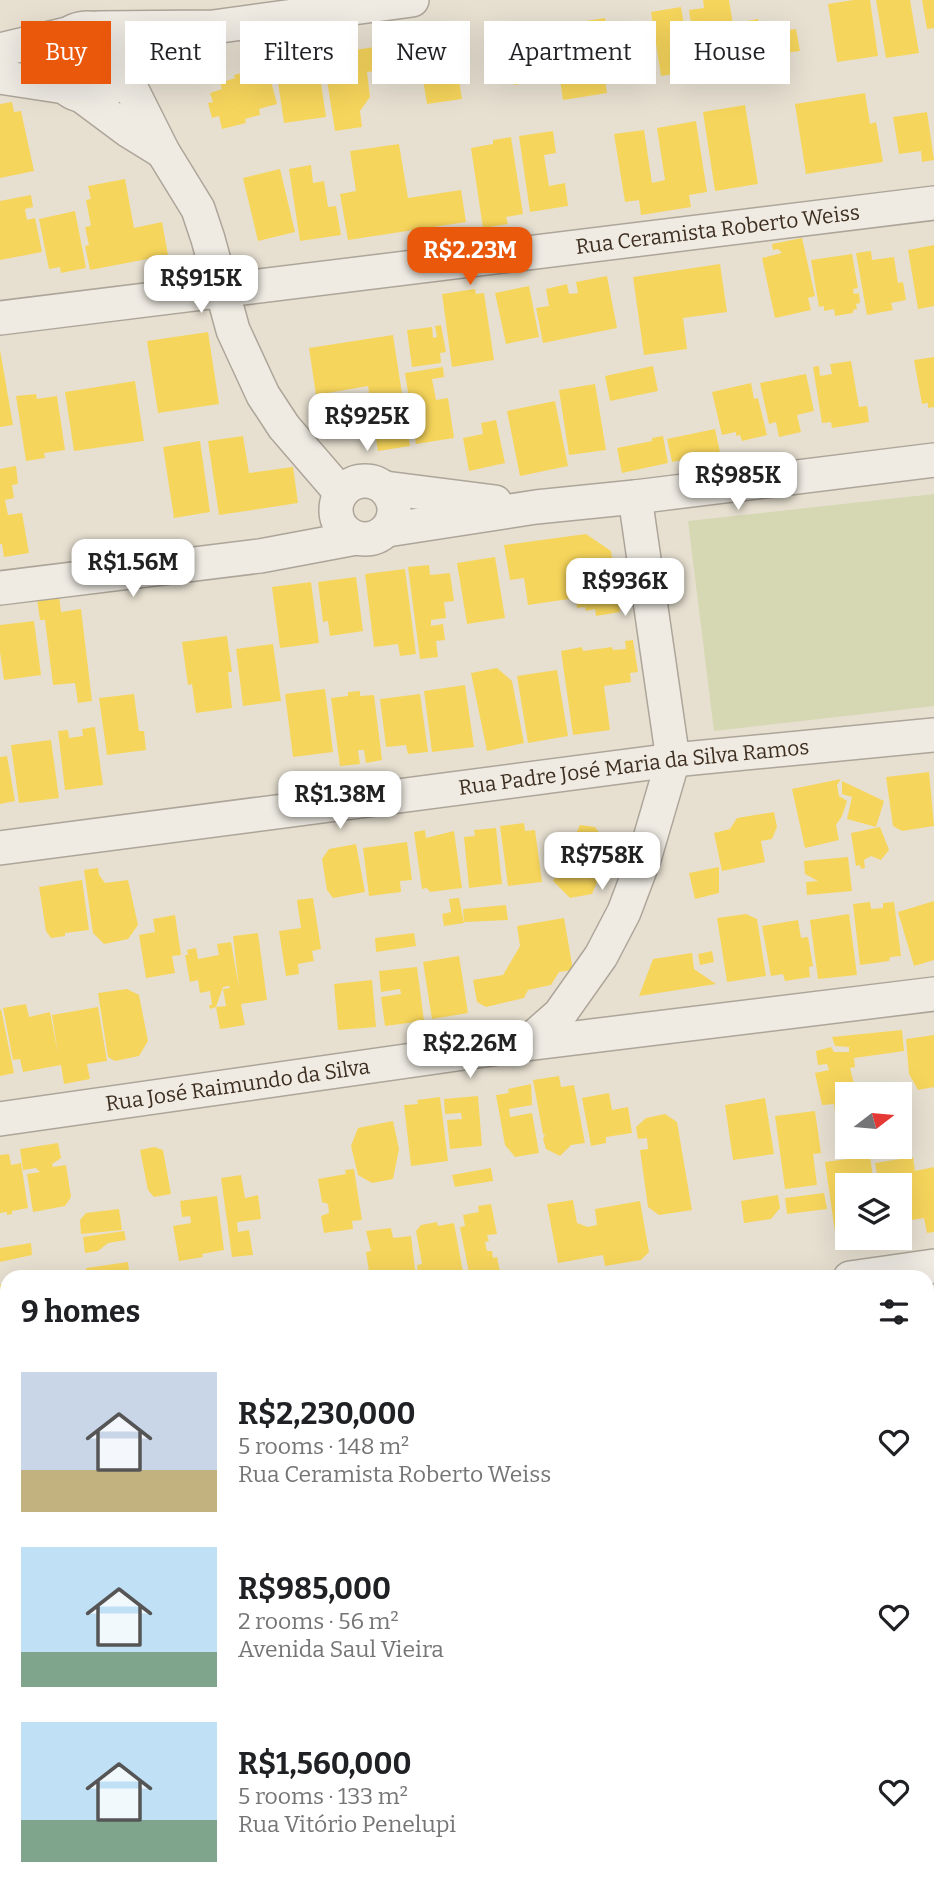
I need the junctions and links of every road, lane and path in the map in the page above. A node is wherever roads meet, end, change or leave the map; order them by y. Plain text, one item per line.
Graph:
1 (411, 0) edge
2 (226, 25) edge
3 (111, 38) edge
4 (21, 45) edge
5 (0, 50) edge
6 (125, 63) edge
7 (122, 64) junction
8 (0, 77) edge
9 (66, 84) edge
10 (74, 91) junction
11 (163, 152) junction
12 (934, 202) edge
13 (223, 290) junction
14 (0, 318) edge
15 (934, 460) edge
16 (356, 492) junction
17 (635, 497) junction
18 (536, 507) junction
19 (372, 534) junction
20 (260, 556) junction
21 (0, 588) edge
22 (934, 735) edge
23 (673, 760) junction
24 (0, 848) edge
25 (934, 994) edge
26 (526, 1044) junction
27 (0, 1119) edge
28 (934, 1266) edge
29 (906, 1270) edge

1 - 2 street
3 - 7 street
4 - 5 street
6 - 7 street
7 - 10 street
7 - 11 street
8 - 10 street
9 - 10 street
10 - 11 street
11 - 13 street
12 - 13 street, Rua Ceramista Roberto Weiss
13 - 14 street, Rua Ceramista Roberto Weiss
13 - 16 street
15 - 17 street
16 - 18 street
16 - 19 street
16 - 19 street
16 - 20 street
17 - 18 street
17 - 23 street
18 - 19 street
19 - 20 street
20 - 21 street
22 - 23 street, Rua Padre José Maria da Silva Ramos
23 - 24 street, Rua Padre José Maria da Silva Ramos
23 - 26 street
25 - 26 street, Rua José Raimundo da Silva
26 - 27 street, Rua José Raimundo da Silva
28 - 29 street

